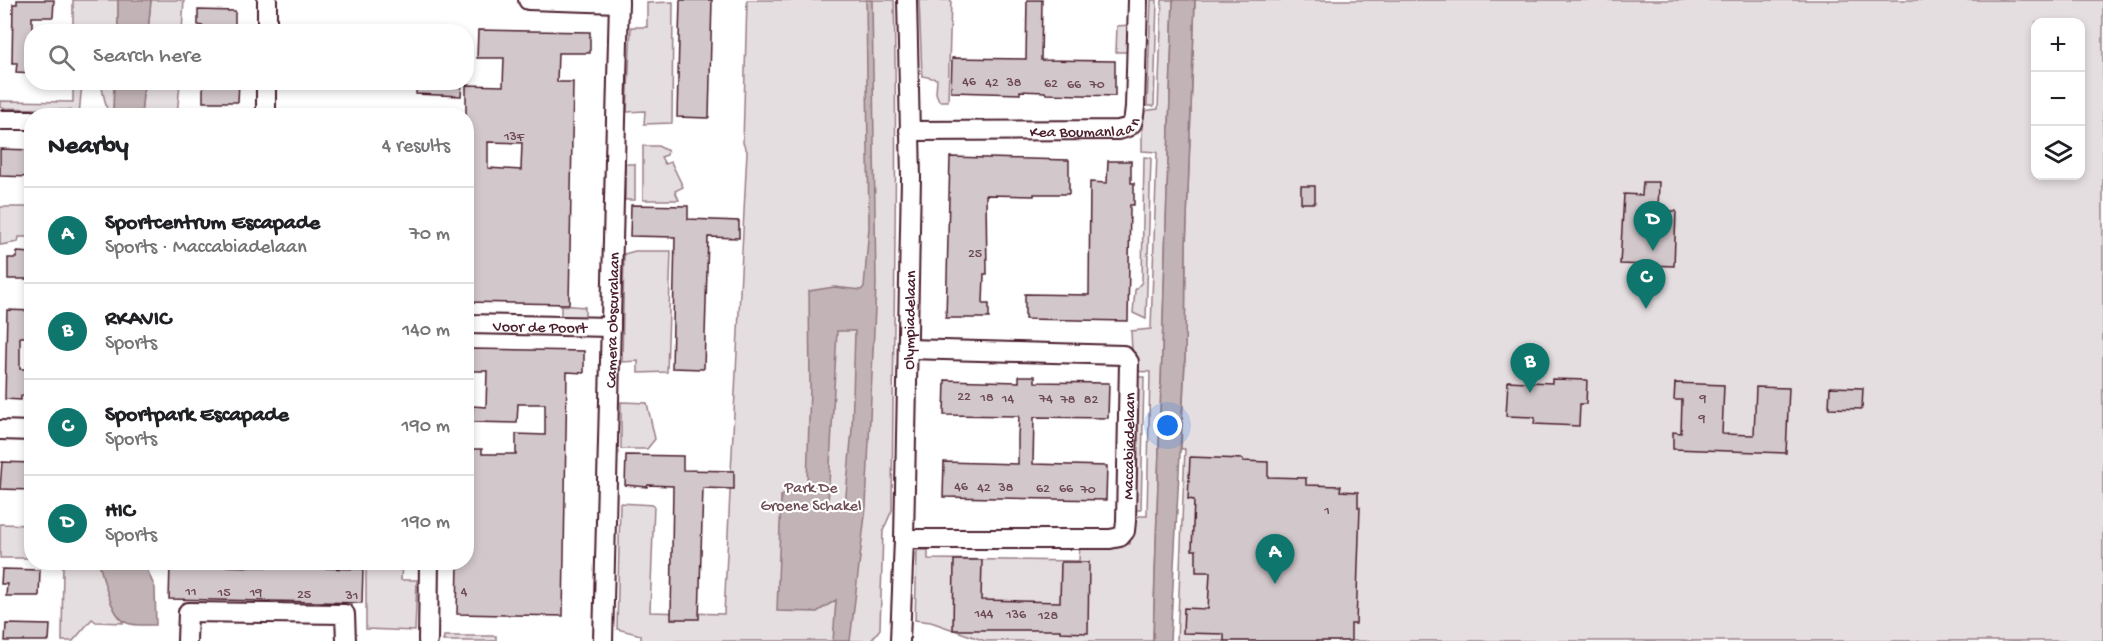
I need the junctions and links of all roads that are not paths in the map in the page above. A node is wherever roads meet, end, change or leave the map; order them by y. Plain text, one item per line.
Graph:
1 (267, 0) edge
2 (528, 0) edge
3 (907, 0) edge
4 (1138, 0) edge
5 (619, 1) edge
6 (267, 24) edge
7 (266, 90) edge
8 (266, 108) edge
9 (0, 120) edge
10 (24, 120) edge
11 (909, 131) junction
12 (474, 324) edge
13 (611, 327) junction
14 (908, 349) junction
15 (0, 430) edge
16 (24, 431) edge
17 (904, 539) junction
18 (429, 570) edge
19 (187, 641) edge
20 (346, 641) edge
21 (428, 641) edge
22 (603, 641) edge
23 (900, 641) edge

1 - 6 street
2 - 5 street
3 - 11 street, Olympiadelaan
4 - 11 street, Kea Boumanlaan
5 - 13 street, Camera Obscuralaan
7 - 8 street
9 - 10 street
11 - 14 street, Olympiadelaan
12 - 13 street, Voor de Poort
13 - 22 street, Camera Obscuralaan
14 - 17 street, Olympiadelaan
14 - 17 street, Maccabiadelaan
15 - 16 street
17 - 23 street, Olympiadelaan
18 - 21 street
19 - 20 street

